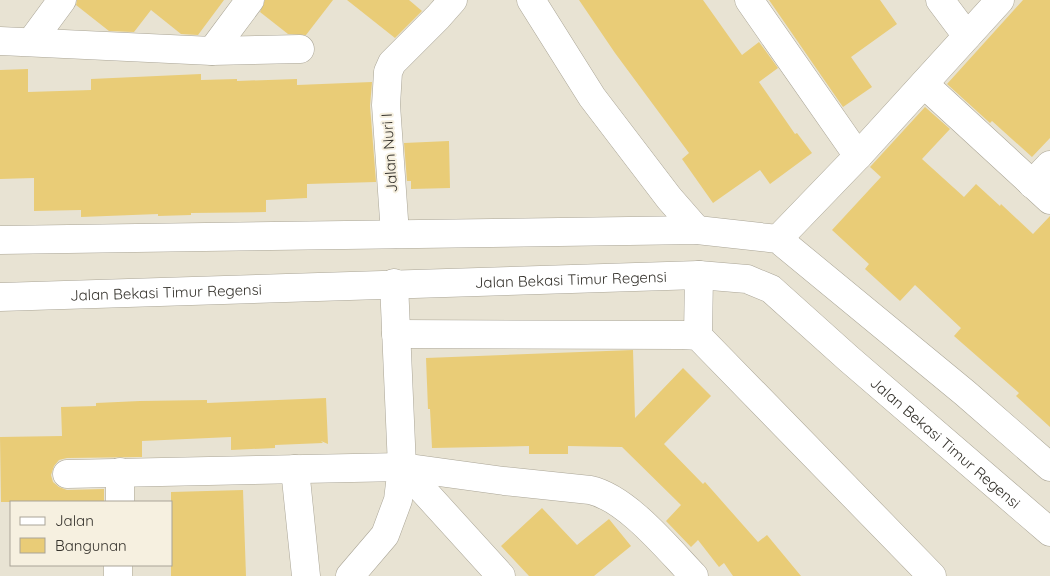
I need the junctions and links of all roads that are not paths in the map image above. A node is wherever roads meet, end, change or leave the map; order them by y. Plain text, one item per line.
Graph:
1 (62, 0) edge
2 (250, 0) edge
3 (453, 0) edge
4 (531, 0) edge
5 (749, 0) edge
6 (940, 0) edge
7 (1000, 0) edge
8 (967, 36) junction
9 (0, 41) edge
10 (31, 42) junction
11 (300, 49) dead end
12 (212, 51) junction
13 (924, 84) junction
14 (858, 156) junction
15 (1044, 183) edge
16 (697, 230) junction
17 (395, 234) junction
18 (778, 239) junction
19 (0, 240) edge
20 (699, 275) junction
21 (394, 284) junction
22 (0, 297) edge
23 (396, 334) junction
24 (698, 336) junction
25 (402, 467) junction
26 (1050, 467) edge
27 (295, 469) junction
28 (120, 472) junction
29 (67, 474) dead end
30 (120, 501) edge
31 (1050, 532) edge
32 (306, 576) edge
33 (350, 576) edge
34 (501, 576) edge
35 (694, 576) edge
36 (932, 576) edge

1 - 10 street
2 - 12 street
3 - 17 street, Jalan Nuri I
4 - 16 street
5 - 14 street
6 - 8 street
7 - 8 street
8 - 13 street
9 - 10 street
10 - 12 street
11 - 12 street
13 - 14 street
13 - 15 street
14 - 18 street
16 - 17 street
16 - 18 street
17 - 19 street
18 - 26 street
20 - 21 street, Jalan Bekasi Timur Regensi
20 - 24 street
20 - 31 street, Jalan Bekasi Timur Regensi
21 - 22 street, Jalan Bekasi Timur Regensi
21 - 23 street
23 - 24 street
23 - 25 street
24 - 36 street
25 - 27 street
25 - 33 street
25 - 34 street
25 - 35 street
27 - 28 street
27 - 32 street
28 - 29 street
28 - 30 street

